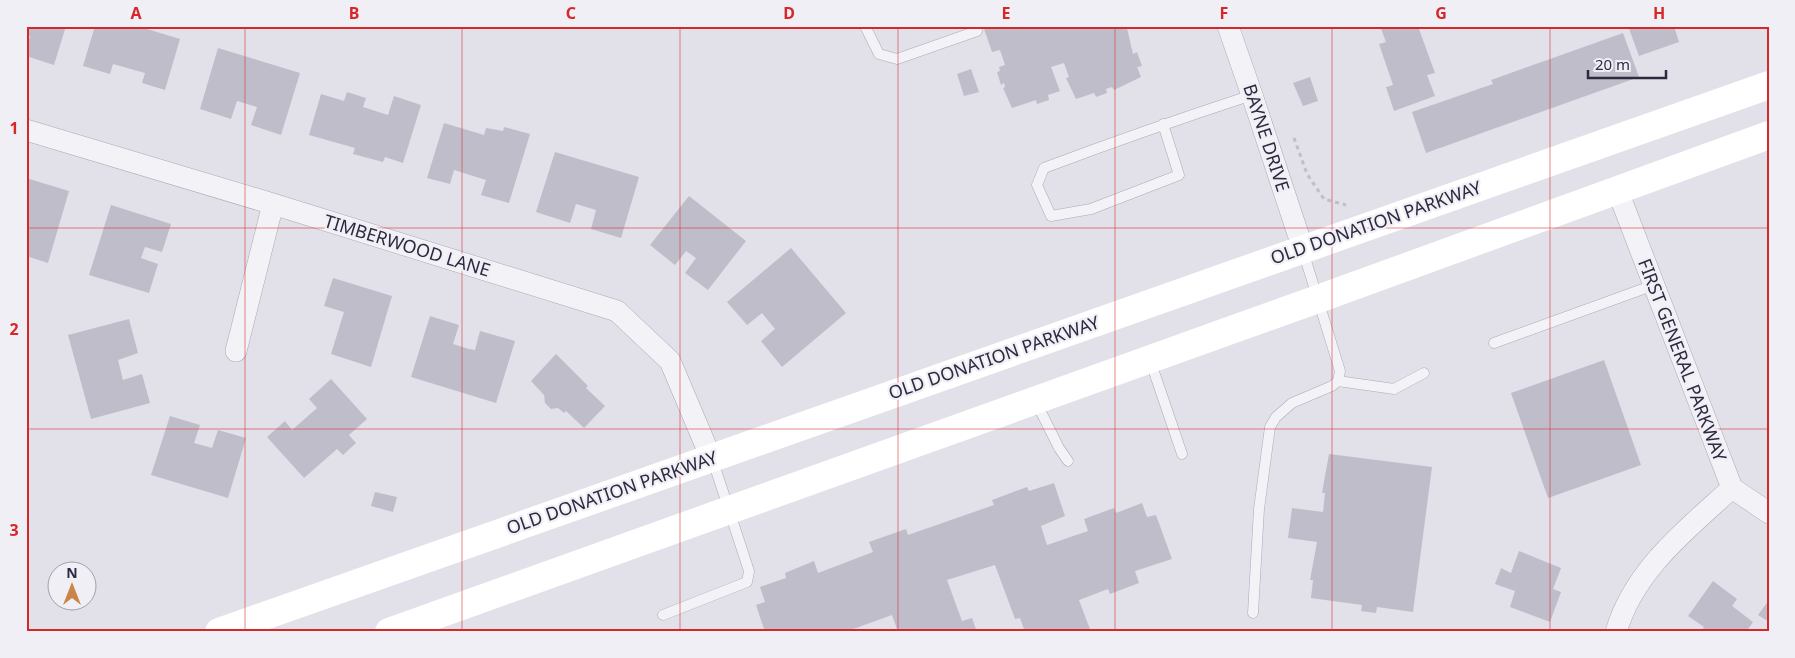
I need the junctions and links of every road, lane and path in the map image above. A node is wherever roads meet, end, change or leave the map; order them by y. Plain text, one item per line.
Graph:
1 (865, 26) edge
2 (1228, 26) edge
3 (977, 31) dead end
4 (1769, 85) edge
5 (1252, 95) junction
6 (1163, 124) junction
7 (26, 130) edge
8 (1769, 135) edge
9 (1294, 137) dead end
10 (1617, 189) junction
11 (274, 204) junction
12 (1353, 207) dead end
13 (1303, 249) junction
14 (1654, 285) junction
15 (1318, 300) junction
16 (1494, 343) dead end
17 (236, 352) dead end
18 (1150, 360) junction
19 (1424, 373) dead end
20 (1338, 381) junction
21 (1036, 401) junction
22 (1182, 454) dead end
23 (712, 458) junction
24 (1068, 461) dead end
25 (1732, 488) junction
26 (730, 510) junction
27 (1769, 513) edge
28 (1253, 612) dead end
29 (663, 615) dead end
30 (219, 632) edge
31 (389, 632) edge
32 (1616, 632) edge

1 - 3 lane
2 - 5 street, BAYNE DRIVE
4 - 13 street, OLD DONATION PARKWAY
5 - 6 lane
5 - 13 street, BAYNE DRIVE
6 - 6 lane
7 - 11 street, TIMBERWOOD LANE
8 - 10 street
9 - 12 path
10 - 14 street, FIRST GENERAL PARKWAY
10 - 15 street
11 - 17 street
11 - 23 street, TIMBERWOOD LANE
13 - 15 lane
13 - 23 street, OLD DONATION PARKWAY
14 - 16 lane
14 - 25 street, FIRST GENERAL PARKWAY
15 - 18 street
15 - 20 lane
18 - 21 street
18 - 22 lane
19 - 20 lane
20 - 28 lane
21 - 24 lane
21 - 26 street
23 - 26 lane
23 - 30 street, OLD DONATION PARKWAY
25 - 27 street
25 - 32 street
26 - 29 lane
26 - 31 street

